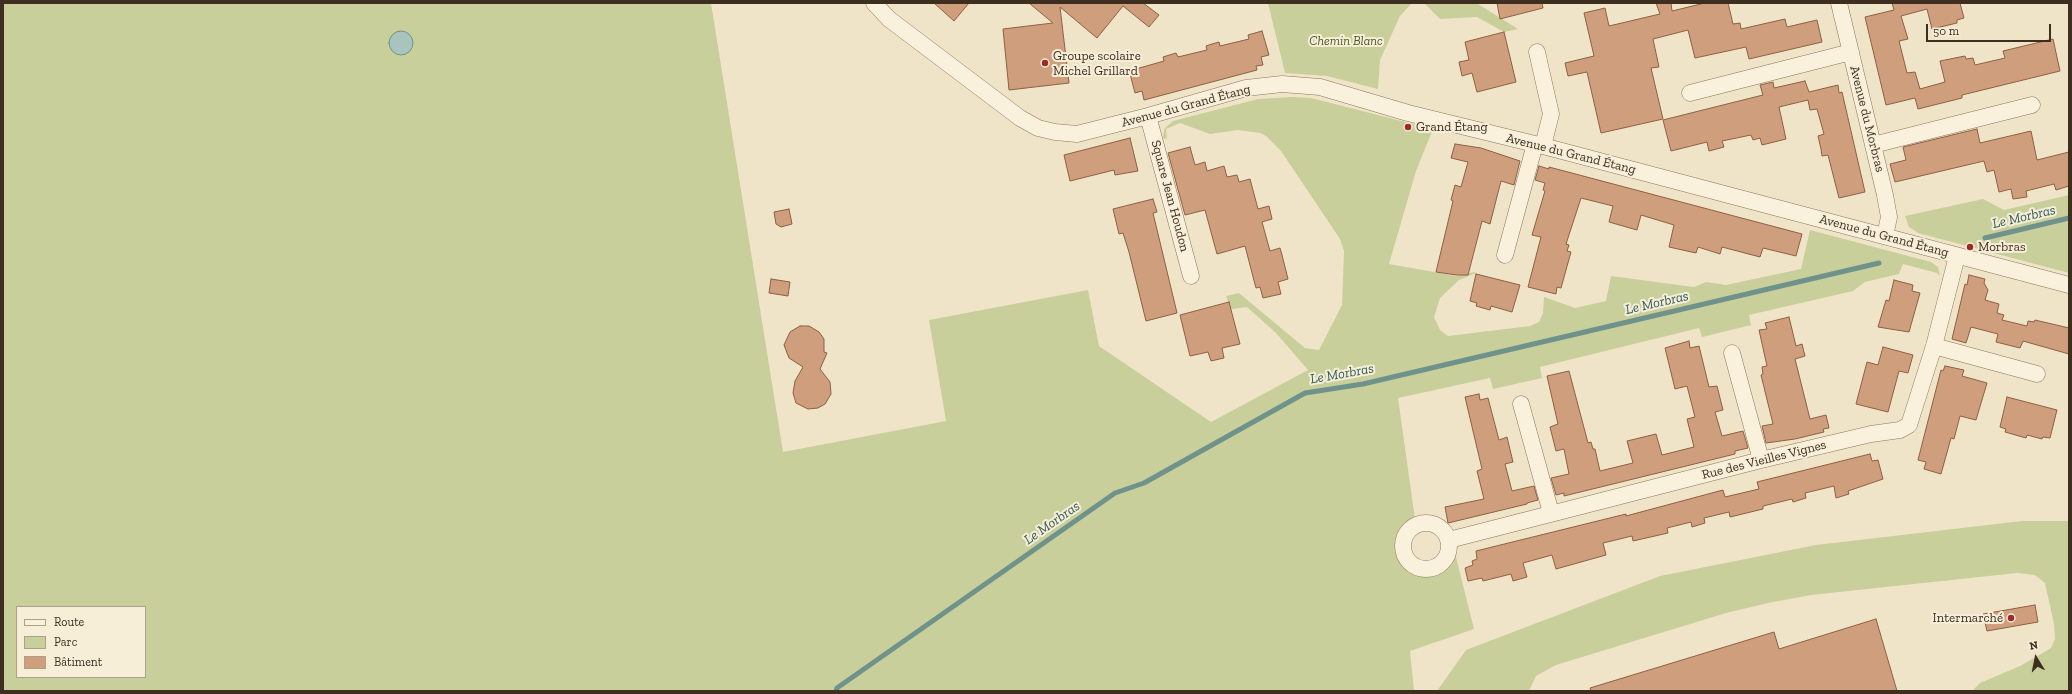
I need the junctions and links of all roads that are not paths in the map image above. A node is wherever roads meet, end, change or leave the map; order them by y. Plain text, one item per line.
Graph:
1 (874, 3) edge
2 (1839, 3) edge
3 (1537, 52) dead end
4 (1851, 52) junction
5 (1690, 93) dead end
6 (2032, 105) dead end
7 (1148, 116) junction
8 (1539, 145) junction
9 (1873, 145) junction
10 (1885, 236) junction
11 (1505, 254) dead end
12 (1957, 256) junction
13 (1191, 276) dead end
14 (2069, 285) edge
15 (1934, 346) junction
16 (1732, 353) dead end
17 (2037, 374) dead end
18 (1522, 404) dead end
19 (1761, 460) junction
20 (1551, 513) junction
21 (1449, 540) dead end

1 - 7 street, Avenue du Grand Étang
2 - 4 street, Avenue du Morbras
3 - 8 street
4 - 5 street
4 - 9 street, Avenue du Morbras
6 - 9 street
7 - 8 street, Avenue du Grand Étang
7 - 13 street, Square Jean Houdon
8 - 10 street, Avenue du Grand Étang
8 - 11 street
9 - 10 street, Avenue du Morbras
10 - 12 street, Avenue du Grand Étang
12 - 14 street, Avenue du Grand Étang
12 - 15 street, Rue des Vieilles Vignes
15 - 17 street
15 - 19 street, Rue des Vieilles Vignes
16 - 19 street
18 - 20 street
19 - 20 street, Rue des Vieilles Vignes
20 - 21 street, Rue des Vieilles Vignes

